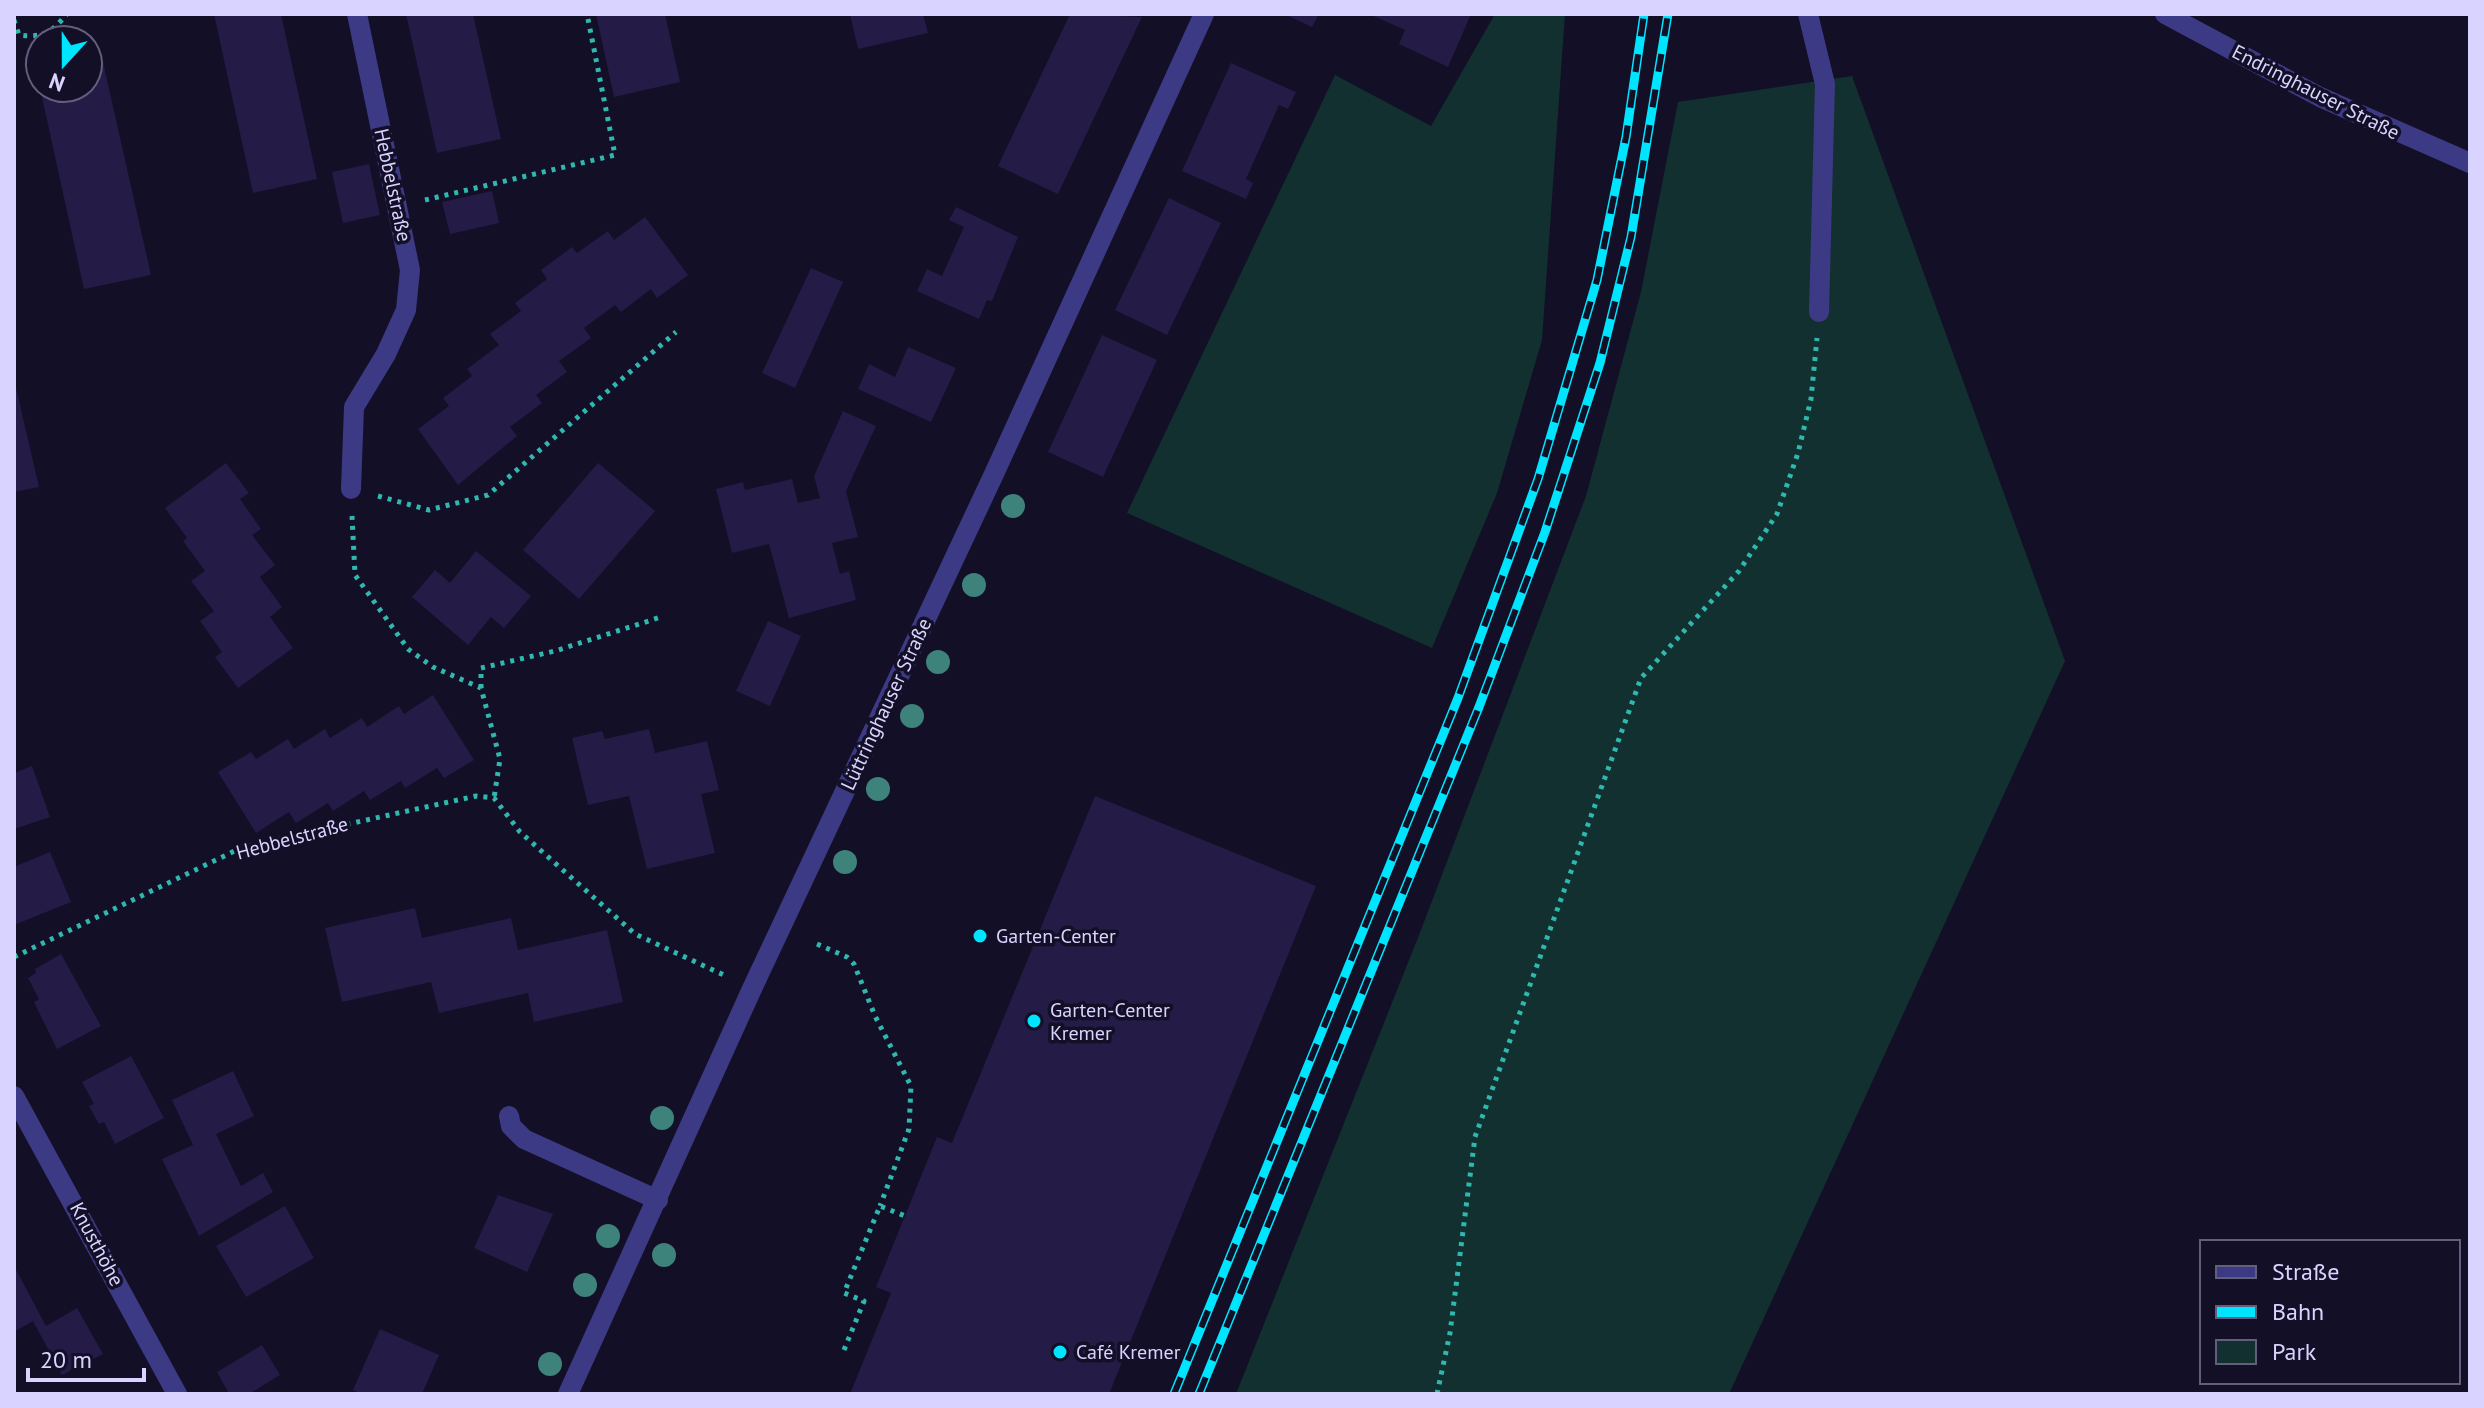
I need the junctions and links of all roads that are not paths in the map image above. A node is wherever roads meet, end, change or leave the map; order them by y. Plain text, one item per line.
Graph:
1 (357, 14) edge
2 (1204, 14) edge
3 (1808, 14) edge
4 (2165, 14) edge
5 (2470, 163) edge
6 (1819, 312) road end
7 (351, 489) road end
8 (14, 1096) edge
9 (509, 1116) dead end
10 (658, 1200) junction
11 (177, 1394) edge
12 (568, 1394) edge

1 - 7 street, Hebbelstraße
2 - 10 street, Lüttringhauser Straße
3 - 6 street
4 - 5 street, Endringhauser Straße
8 - 11 street, Knusthöhe
9 - 10 street
10 - 12 street, Lüttringhauser Straße

